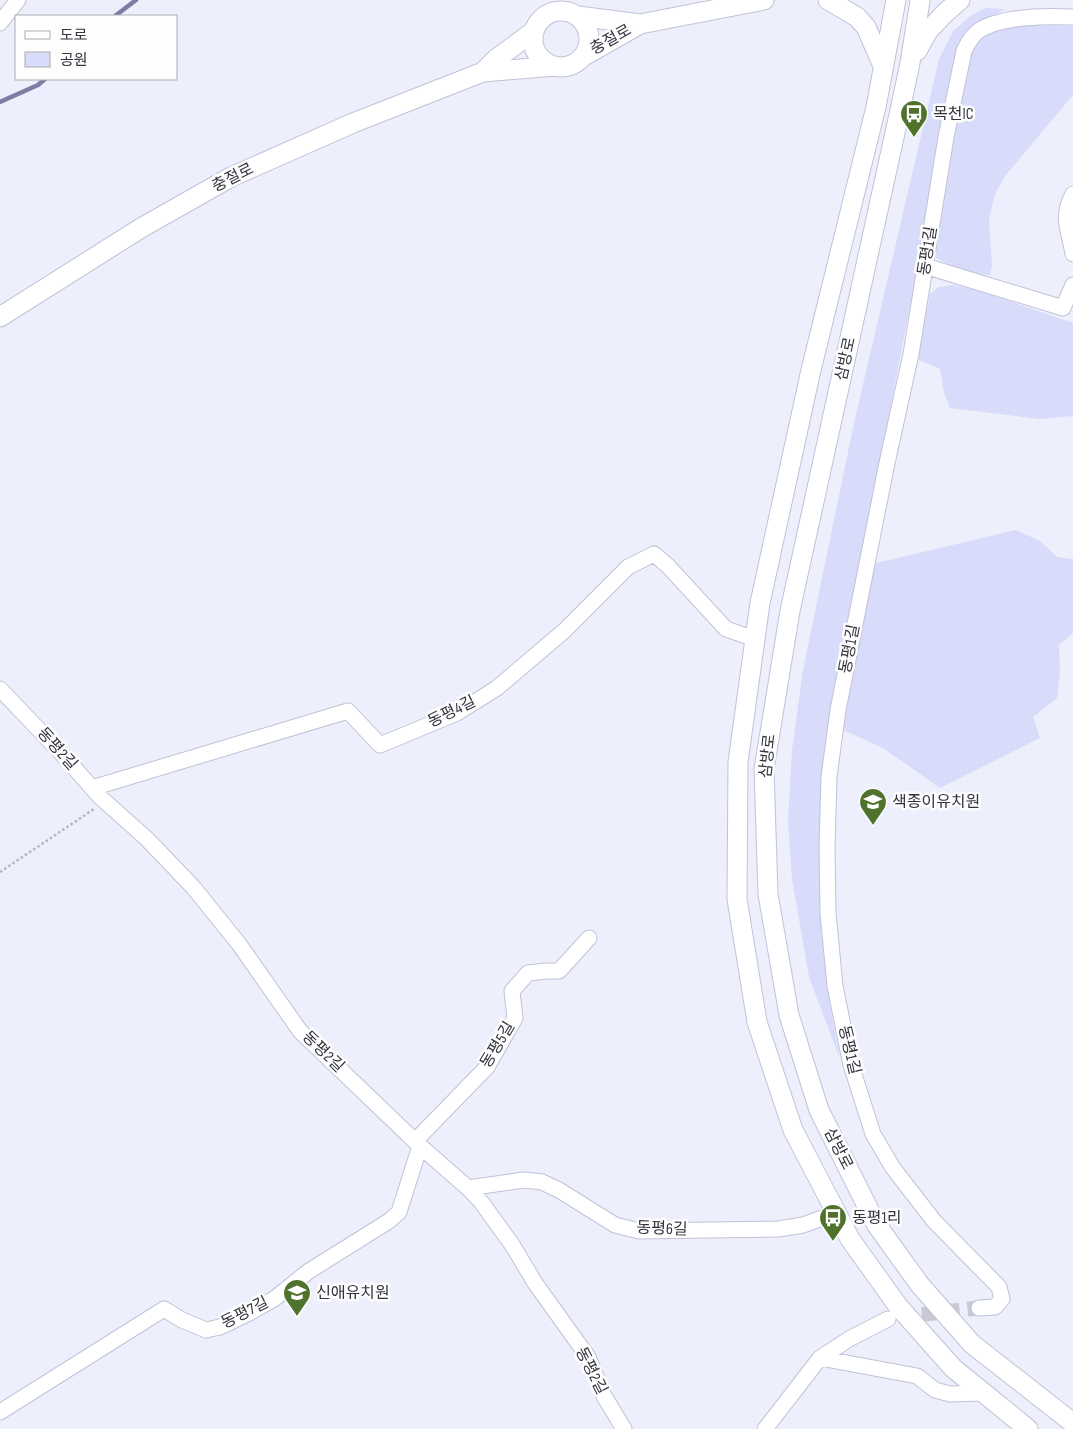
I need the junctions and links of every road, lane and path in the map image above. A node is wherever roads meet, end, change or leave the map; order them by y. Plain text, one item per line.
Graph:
1 (18, 0) edge
2 (538, 0) edge
3 (764, 0) edge
4 (828, 0) edge
5 (896, 0) edge
6 (907, 0) edge
7 (921, 0) edge
8 (960, 0) edge
9 (571, 10) edge
10 (1073, 17) edge
11 (0, 23) edge
12 (640, 24) junction
13 (538, 25) junction
14 (582, 57) junction
15 (910, 63) junction
16 (555, 66) junction
17 (883, 66) junction
18 (483, 72) junction
19 (1073, 194) edge
20 (1073, 254) edge
21 (925, 266) junction
22 (1073, 284) edge
23 (0, 317) edge
24 (755, 639) junction
25 (0, 690) edge
26 (92, 788) junction
27 (105, 802) junction
28 (0, 872) edge
29 (590, 938) dead end
30 (418, 1144) junction
31 (468, 1188) junction
32 (836, 1212) junction
33 (979, 1308) tunnel mouth
34 (888, 1319) tunnel mouth
35 (820, 1358) junction
36 (984, 1393) junction
37 (0, 1412) edge
38 (1073, 1423) edge
39 (624, 1429) edge
40 (765, 1429) edge
41 (1028, 1429) edge

1 - 11 street
2 - 13 street
3 - 12 street, 충절로
4 - 17 street
5 - 17 street, 삼방로
6 - 7 street
7 - 15 street, 삼방로
8 - 15 street
9 - 12 street, 충절로
9 - 13 street
9 - 14 street
10 - 21 street, 동평1길
12 - 14 street, 충절로
13 - 16 street
13 - 18 street, 충절로
14 - 16 street
15 - 38 street, 삼방로
16 - 18 street, 충절로
17 - 24 street, 삼방로
18 - 23 street, 충절로
19 - 20 street
21 - 22 street
21 - 33 street, 동평1길
24 - 26 street, 동평4길
24 - 32 street, 삼방로
25 - 26 street, 동평2길
26 - 27 street, 동평2길
27 - 28 path
27 - 30 street, 동평2길
29 - 30 street, 동평5길
30 - 31 street, 동평2길
30 - 37 street, 동평7길
31 - 32 street, 동평6길
31 - 39 street, 동평2길
32 - 36 street, 삼방로
34 - 35 street
35 - 36 street
35 - 40 street
36 - 41 street, 삼방로

